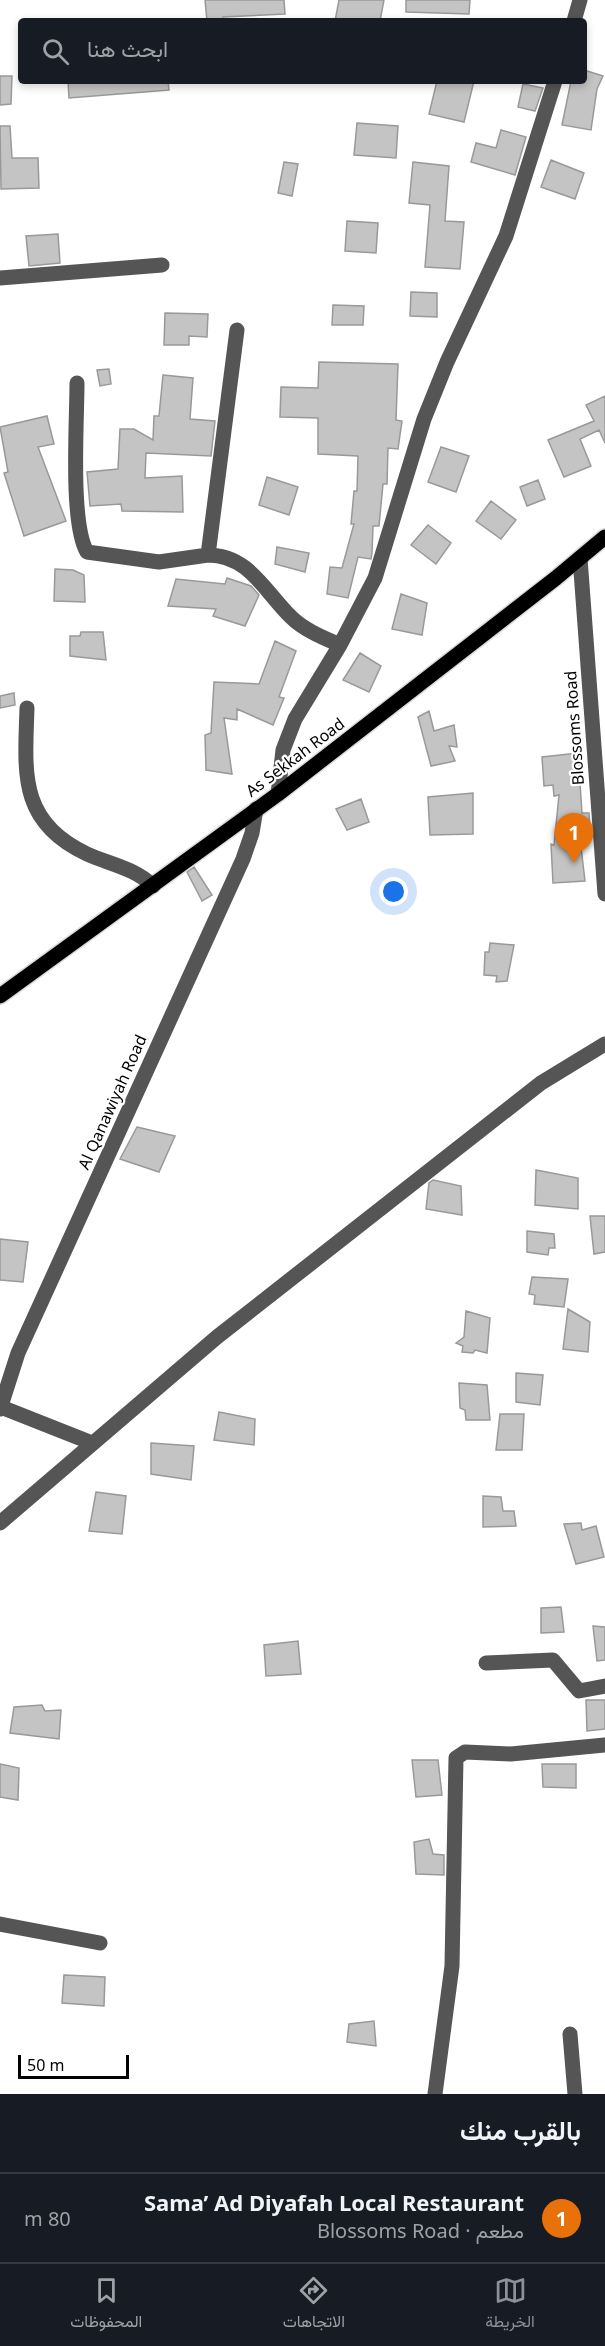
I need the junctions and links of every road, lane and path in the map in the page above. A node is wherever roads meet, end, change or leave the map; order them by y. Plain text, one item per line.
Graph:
1 (580, 0) edge
2 (575, 18) edge
3 (554, 84) edge
4 (162, 265) dead end
5 (0, 278) edge
6 (237, 330) dead end
7 (77, 383) dead end
8 (605, 537) edge
9 (208, 555) junction
10 (580, 558) junction
11 (340, 645) junction
12 (27, 708) dead end
13 (278, 794) junction
14 (256, 809) junction
15 (153, 886) junction
16 (605, 894) edge
17 (0, 996) edge
18 (605, 1044) edge
19 (0, 1408) edge
20 (92, 1443) junction
21 (0, 1522) edge
22 (486, 1663) dead end
23 (605, 1686) edge
24 (605, 1745) edge
25 (0, 1924) edge
26 (100, 1943) dead end
27 (570, 2034) dead end
28 (435, 2094) edge
29 (575, 2094) edge

1 - 2 street
3 - 11 street
4 - 5 street
6 - 9 street
7 - 9 street
8 - 10 main road, As Sekkah Road
9 - 11 street
10 - 13 main road, As Sekkah Road
10 - 16 street, Blossoms Road
11 - 13 street
12 - 15 street
13 - 14 main road, As Sekkah Road
14 - 15 main road, As Sekkah Road
14 - 19 street, Al Qanawiyah Road
15 - 17 main road, As Sekkah Road
18 - 20 street
19 - 20 street
20 - 21 street
22 - 23 street
24 - 28 street
25 - 26 street
27 - 29 street

